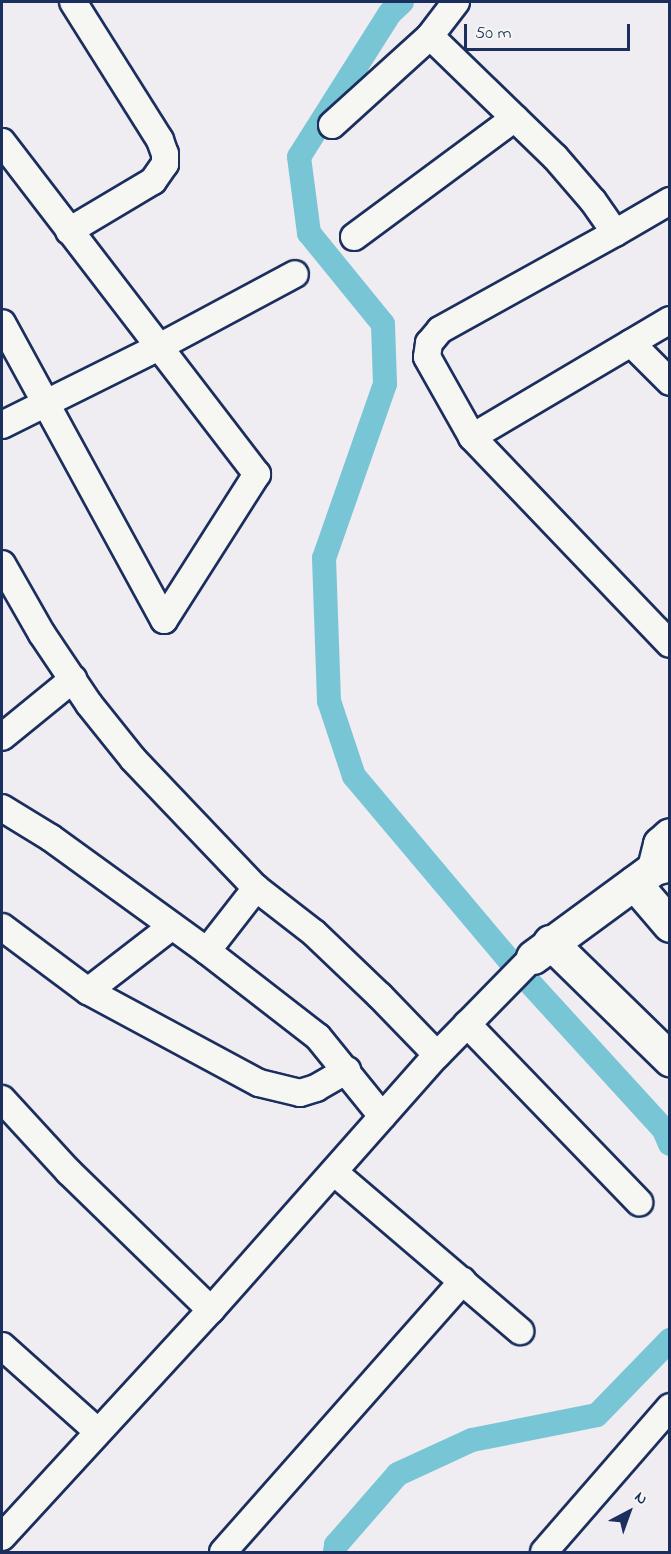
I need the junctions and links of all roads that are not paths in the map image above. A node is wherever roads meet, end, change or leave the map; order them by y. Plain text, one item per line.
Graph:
1 (73, 2) edge
2 (456, 2) edge
3 (430, 36) junction
4 (515, 118) junction
5 (332, 125) dead end
6 (2, 142) edge
7 (669, 201) edge
8 (69, 231) junction
9 (615, 232) junction
10 (354, 237) dead end
11 (295, 274) dead end
12 (669, 320) edge
13 (2, 323) edge
14 (631, 343) junction
15 (159, 347) junction
16 (669, 382) edge
17 (45, 403) junction
18 (2, 424) edge
19 (472, 437) junction
20 (2, 564) edge
21 (669, 644) edge
22 (73, 679) junction
23 (2, 737) edge
24 (2, 808) edge
25 (669, 835) edge
26 (652, 872) edge
27 (256, 888) junction
28 (669, 925) edge
29 (172, 926) junction
30 (2, 927) edge
31 (207, 951) junction
32 (531, 959) junction
33 (88, 991) junction
34 (466, 1024) junction
35 (437, 1054) junction
36 (669, 1059) edge
37 (347, 1070) junction
38 (2, 1099) edge
39 (382, 1116) junction
40 (334, 1172) junction
41 (639, 1202) dead end
42 (463, 1281) junction
43 (211, 1310) junction
44 (520, 1331) dead end
45 (2, 1346) edge
46 (669, 1407) edge
47 (97, 1431) junction
48 (2, 1537) edge
49 (223, 1552) edge
50 (544, 1552) edge

1 - 8 street
2 - 3 street
3 - 4 street
3 - 5 street
4 - 9 street
4 - 10 street
6 - 8 street
7 - 9 street
8 - 15 street
9 - 19 street
11 - 15 street
12 - 14 street
13 - 17 street
14 - 16 street
14 - 19 street
15 - 17 street
15 - 17 street
17 - 18 street
19 - 21 street
20 - 22 street
22 - 23 street
22 - 27 street
24 - 29 street
25 - 26 street
26 - 28 street
26 - 32 street
27 - 31 street
27 - 35 street
29 - 31 street
29 - 33 street
30 - 33 street
31 - 37 street
32 - 34 street
32 - 36 street
33 - 37 street
34 - 35 street
34 - 41 street
35 - 39 street
37 - 39 street
38 - 43 street
39 - 40 street
40 - 42 street
40 - 43 street
42 - 44 street
42 - 49 street
43 - 47 street
45 - 47 street
46 - 50 street
47 - 48 street

